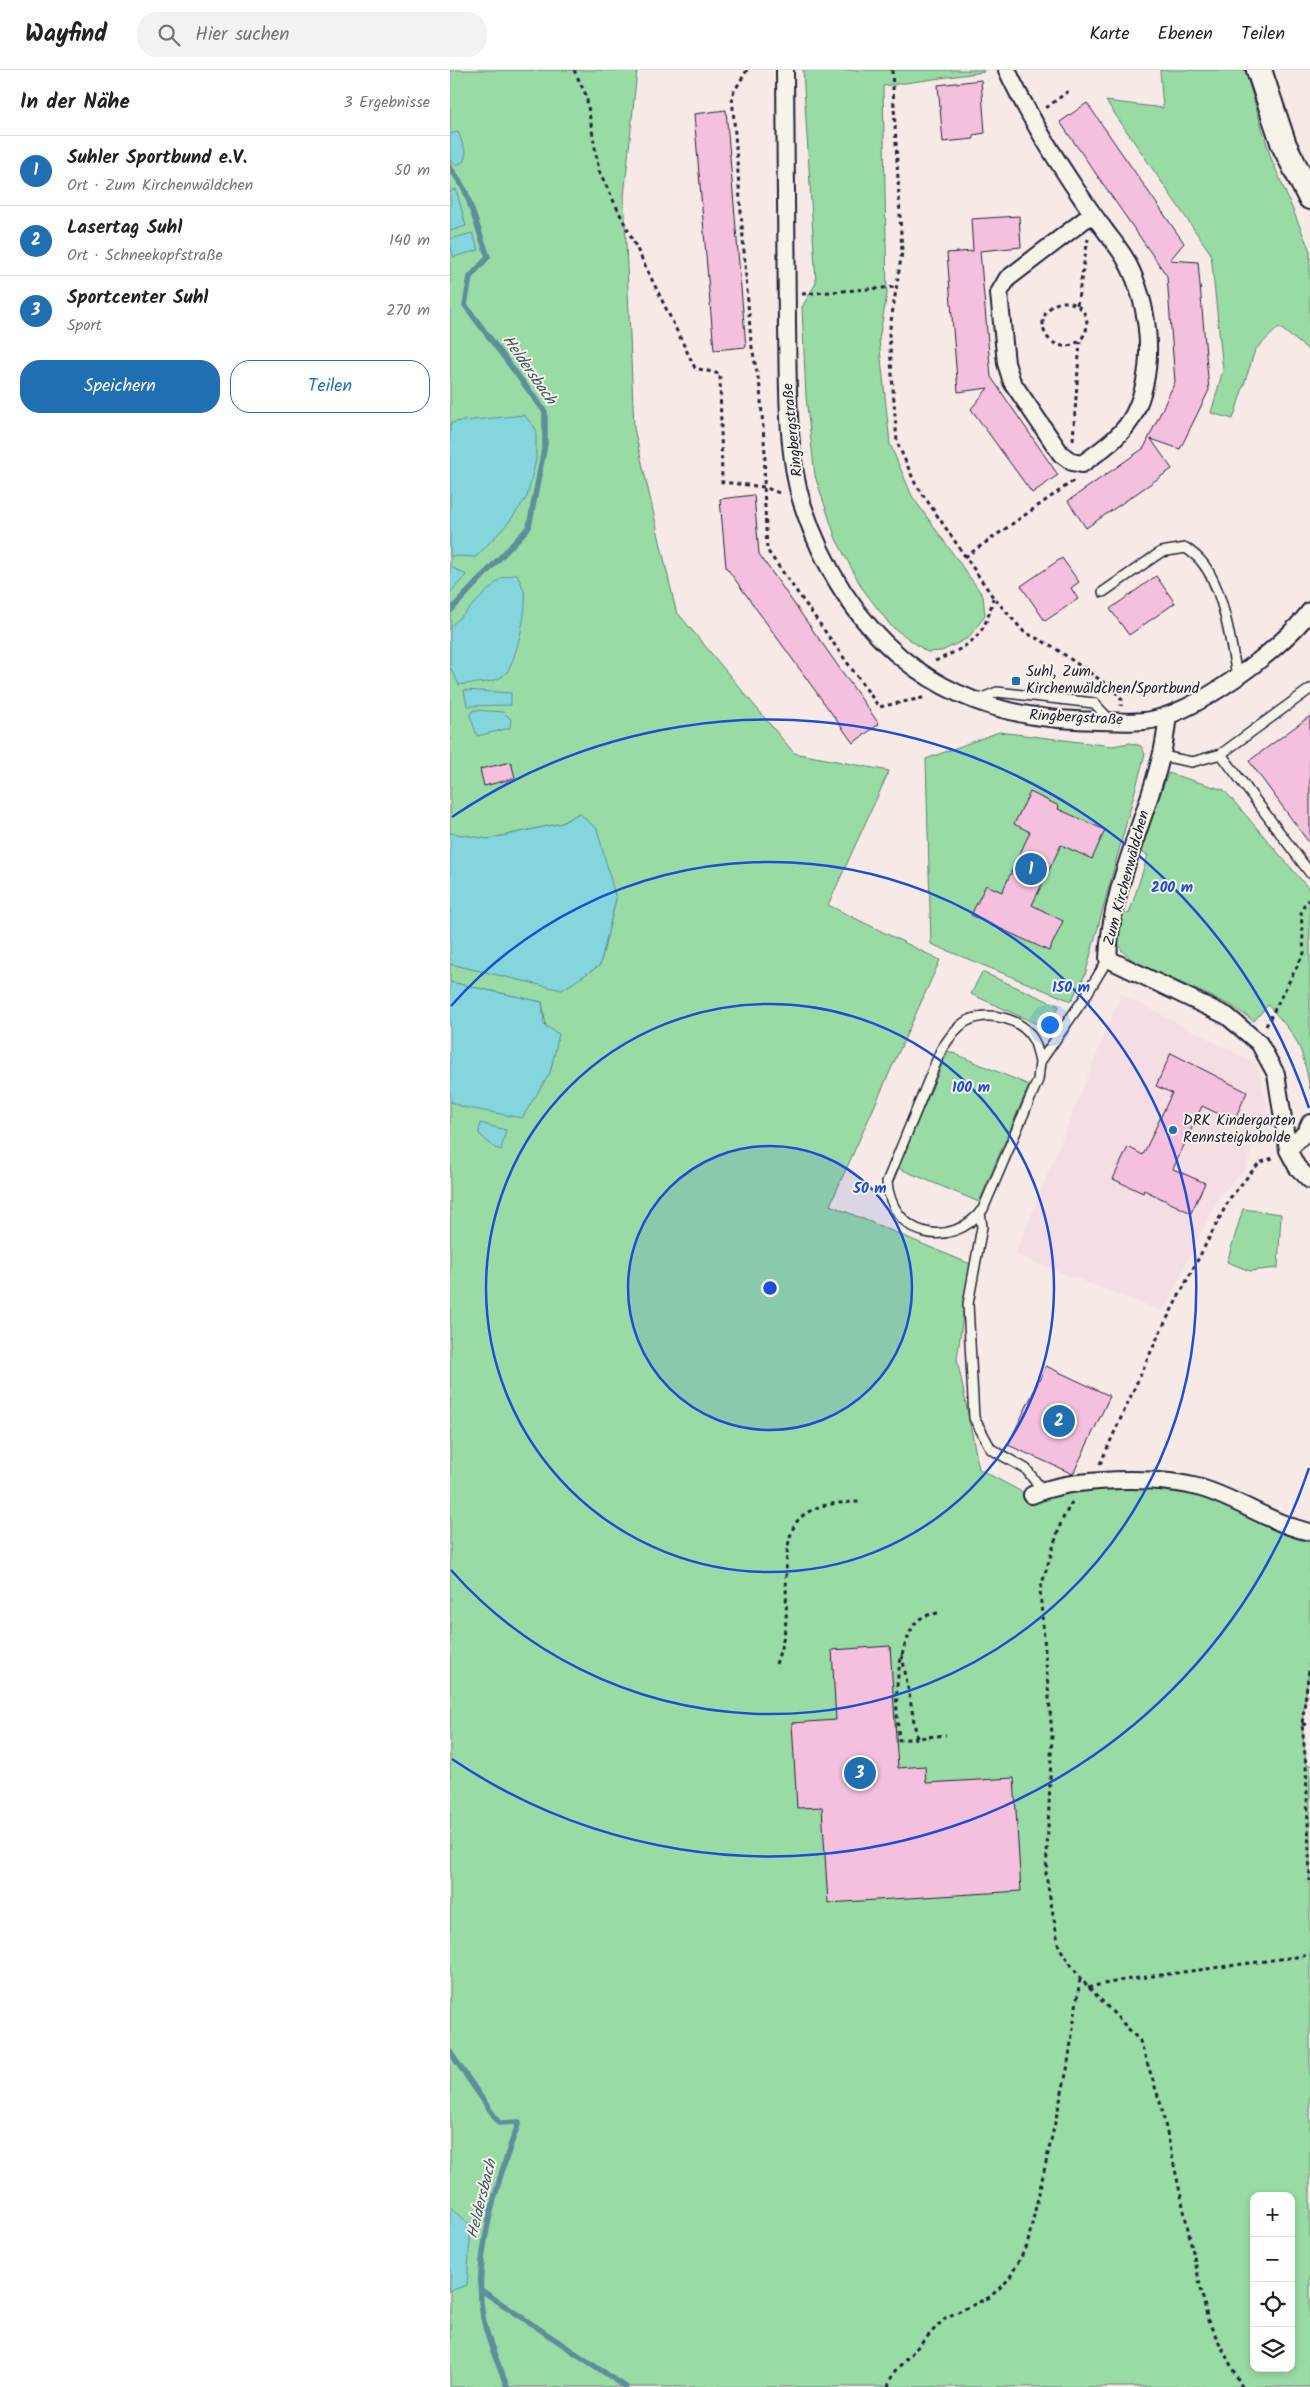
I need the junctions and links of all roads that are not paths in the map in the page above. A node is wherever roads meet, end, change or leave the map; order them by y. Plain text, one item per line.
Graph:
1 (785, 70) edge
2 (1007, 70) edge
3 (1259, 70) edge
4 (1310, 197) edge
5 (1092, 214) junction
6 (1103, 592) dead end
7 (1308, 618) edge
8 (1237, 675) junction
9 (1310, 689) edge
10 (1168, 715) junction
11 (1222, 754) junction
12 (1162, 756) junction
13 (1310, 872) edge
14 (1108, 959) junction
15 (1040, 1062) junction
16 (1310, 1123) edge
17 (1288, 1150) junction
18 (1310, 1180) edge
19 (980, 1212) junction
20 (1037, 1493) joint
21 (1310, 1532) edge

1 - 10 street, Ringbergstraße
2 - 5 street
3 - 4 street
5 - 5 street
6 - 8 lane
7 - 8 street, Ringbergstraße
8 - 10 street, Ringbergstraße
9 - 11 lane
10 - 12 street, Zum Kirchenwäldchen
11 - 12 lane
11 - 13 lane
12 - 14 street, Zum Kirchenwäldchen
14 - 15 lane
14 - 17 street, Zum Kirchenwäldchen
15 - 19 lane
15 - 19 lane
16 - 17 street
17 - 18 street, Zum Kirchenwäldchen
19 - 20 lane
20 - 21 street

